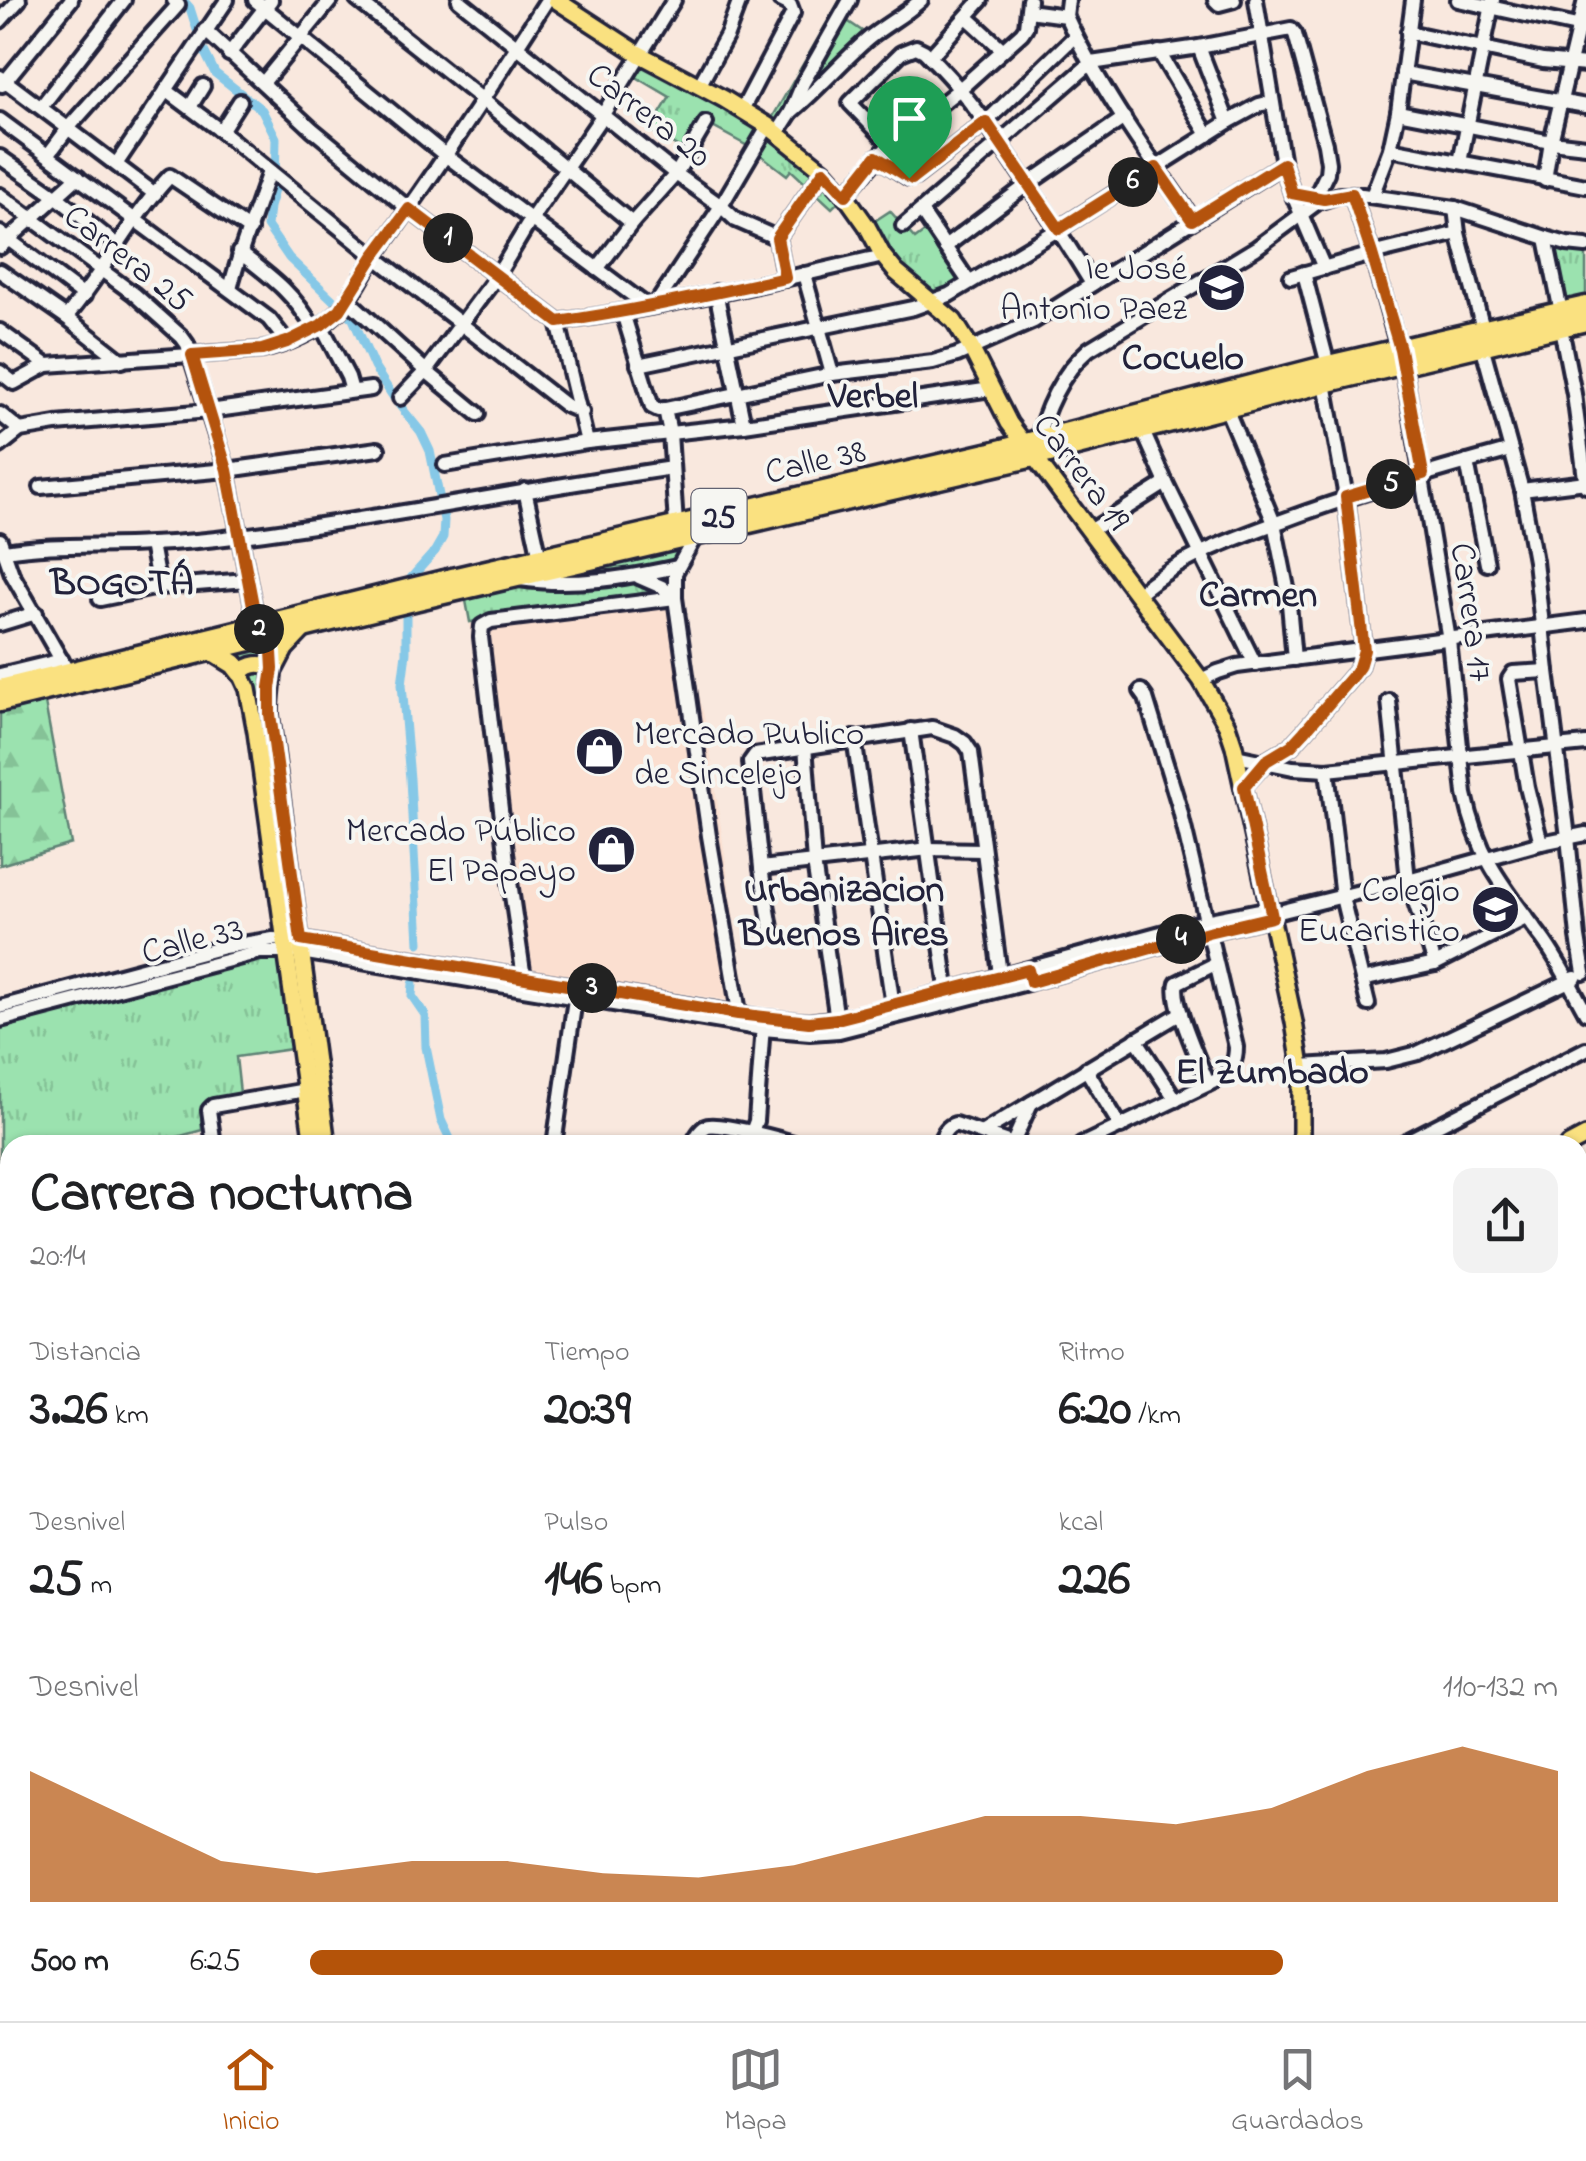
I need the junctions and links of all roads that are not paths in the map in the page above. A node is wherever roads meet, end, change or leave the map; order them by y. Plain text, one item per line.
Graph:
1 (19, 0) edge
2 (71, 0) edge
3 (227, 0) edge
4 (332, 0) edge
5 (357, 0) edge
6 (459, 0) edge
7 (548, 0) edge
8 (556, 0) edge
9 (740, 0) edge
10 (780, 0) edge
11 (850, 0) edge
12 (981, 0) edge
13 (1068, 0) edge
14 (1234, 0) edge
15 (1256, 0) edge
16 (1413, 0) edge
17 (1458, 0) edge
18 (1585, 0) edge
19 (672, 1) edge
20 (117, 2) edge
21 (176, 2) edge
22 (1216, 2) edge
23 (263, 3) edge
24 (1493, 3) edge
25 (916, 5) edge
26 (1028, 5) edge
27 (1066, 16) junction
28 (967, 17) junction
29 (0, 21) edge
30 (1582, 28) edge
31 (205, 30) junction
32 (1408, 32) junction
33 (1261, 34) junction
34 (1075, 36) junction
35 (299, 38) junction
36 (516, 47) junction
37 (1199, 47) junction
38 (1484, 48) junction
39 (1002, 50) junction
40 (1159, 52) junction
41 (229, 54) junction
42 (639, 54) junction
43 (930, 57) junction
44 (1090, 62) junction
45 (1570, 64) junction
46 (1586, 65) edge
47 (1403, 73) junction
48 (2, 82) edge
49 (263, 83) junction
50 (203, 86) dead end
51 (699, 86) junction
52 (1476, 86) junction
53 (961, 88) junction
54 (166, 90) junction
55 (483, 100) junction
56 (240, 101) dead end
57 (1271, 102) junction
58 (1560, 103) junction
59 (1586, 106) edge
60 (41, 107) junction
61 (190, 107) junction
62 (742, 110) junction
63 (791, 112) junction
64 (1398, 112) junction
65 (602, 116) junction
66 (1124, 118) junction
67 (0, 120) edge
68 (986, 122) junction
69 (1228, 122) junction
70 (706, 124) dead end
71 (1468, 126) junction
72 (69, 127) junction
73 (773, 129) junction
74 (221, 131) junction
75 (1208, 135) junction
76 (1000, 142) junction
77 (1551, 142) junction
78 (890, 144) junction
79 (1586, 146) edge
80 (1390, 149) junction
81 (48, 155) junction
82 (445, 156) junction
83 (0, 157) edge
84 (876, 157) junction
85 (1460, 162) junction
86 (117, 164) junction
87 (1283, 164) junction
88 (566, 168) junction
89 (1156, 168) junction
90 (824, 171) junction
91 (274, 174) junction
92 (676, 174) junction
93 (78, 178) junction
94 (1545, 180) junction
95 (1028, 184) junction
96 (1586, 186) edge
97 (1292, 193) junction
98 (155, 194) junction
99 (1352, 194) junction
100 (0, 195) edge
101 (846, 195) junction
102 (1372, 196) junction
103 (56, 197) junction
104 (1320, 198) junction
105 (722, 206) junction
106 (1454, 208) junction
107 (409, 209) junction
108 (921, 211) junction
109 (1302, 214) junction
110 (32, 218) junction
111 (1192, 220) junction
112 (136, 221) junction
113 (530, 221) junction
114 (632, 223) junction
115 (903, 226) dead end
116 (1059, 229) junction
117 (250, 230) junction
118 (1458, 234) junction
119 (777, 238) junction
120 (1546, 238) junction
121 (3, 240) edge
122 (118, 246) junction
123 (1586, 246) edge
124 (945, 247) junction
125 (239, 252) junction
126 (1372, 254) junction
127 (374, 256) junction
128 (883, 256) junction
129 (1324, 268) junction
130 (597, 269) junction
131 (0, 271) edge
132 (101, 272) junction
133 (804, 274) junction
134 (497, 276) junction
135 (785, 278) junction
136 (969, 282) junction
137 (1092, 284) junction
138 (230, 289) junction
139 (716, 292) junction
140 (84, 296) junction
141 (932, 302) junction
142 (652, 305) junction
143 (342, 306) junction
144 (1586, 306) edge
145 (623, 313) junction
146 (66, 317) junction
147 (1561, 320) junction
148 (1586, 321) edge
149 (558, 322) junction
150 (461, 324) junction
151 (317, 327) junction
152 (819, 327) junction
153 (0, 331) edge
154 (1482, 337) junction
155 (287, 342) junction
156 (728, 345) junction
157 (971, 348) junction
158 (192, 355) junction
159 (1401, 356) junction
160 (122, 360) junction
161 (638, 364) junction
162 (47, 365) junction
163 (426, 371) junction
164 (0, 372) edge
165 (832, 374) junction
166 (1327, 374) junction
167 (370, 388) dead end
168 (991, 389) junction
169 (352, 391) junction
170 (737, 394) junction
171 (400, 398) dead end
172 (1226, 408) junction
173 (666, 410) junction
174 (209, 411) junction
175 (582, 412) junction
176 (0, 414) edge
177 (478, 414) dead end
178 (744, 425) junction
179 (1142, 428) junction
180 (20, 430) junction
181 (670, 433) junction
182 (587, 442) junction
183 (0, 446) edge
184 (1032, 447) junction
185 (378, 449) dead end
186 (1511, 450) junction
187 (1467, 462) junction
188 (445, 465) dead end
189 (672, 468) junction
190 (227, 470) junction
191 (1423, 474) junction
192 (1166, 483) junction
193 (1586, 483) edge
194 (41, 487) dead end
195 (524, 490) junction
196 (1522, 490) junction
197 (1346, 497) junction
198 (1274, 524) junction
199 (676, 526) junction
200 (1090, 531) junction
201 (238, 537) junction
202 (695, 537) junction
203 (150, 544) junction
204 (2, 546) edge
205 (1199, 552) junction
206 (540, 558) junction
207 (1487, 564) dead end
208 (677, 567) junction
209 (6, 576) edge
210 (635, 576) junction
211 (518, 578) junction
212 (247, 580) junction
213 (159, 587) junction
214 (1138, 593) junction
215 (406, 596) junction
216 (675, 598) junction
217 (100, 599) dead end
218 (36, 613) junction
219 (1586, 621) edge
220 (0, 624) edge
221 (1542, 626) junction
222 (302, 629) junction
223 (261, 632) junction
224 (232, 639) junction
225 (1449, 640) junction
226 (1364, 650) junction
227 (214, 651) junction
228 (1294, 659) junction
229 (1255, 664) junction
230 (65, 666) junction
231 (273, 669) junction
232 (1547, 671) junction
233 (241, 673) junction
234 (0, 675) edge
235 (1201, 680) junction
236 (0, 689) edge
237 (1141, 691) dead end
238 (1389, 701) dead end
239 (0, 702) edge
240 (910, 730) junction
241 (854, 738) junction
242 (1586, 744) edge
243 (805, 746) junction
244 (1558, 748) junction
245 (1520, 751) junction
246 (1236, 756) junction
247 (1461, 756) junction
248 (1266, 761) junction
249 (1394, 764) junction
250 (1327, 770) junction
251 (1244, 787) junction
252 (1586, 834) edge
253 (1568, 837) junction
254 (1541, 843) junction
255 (929, 849) junction
256 (982, 850) junction
257 (871, 856) junction
258 (1485, 858) junction
259 (814, 862) junction
260 (761, 868) junction
261 (1408, 880) junction
262 (1342, 898) junction
263 (1273, 912) junction
264 (1526, 918) junction
265 (1207, 927) junction
266 (772, 934) dead end
267 (294, 946) junction
268 (1215, 964) junction
269 (1435, 964) junction
270 (1585, 973) edge
271 (1362, 980) junction
272 (1569, 982) junction
273 (525, 983) junction
274 (1001, 983) junction
275 (949, 996) junction
276 (575, 998) junction
277 (1368, 1004) dead end
278 (0, 1007) edge
279 (23, 1007) junction
280 (894, 1012) junction
281 (1181, 1013) junction
282 (1586, 1013) edge
283 (0, 1020) edge
284 (740, 1020) junction
285 (764, 1024) junction
286 (838, 1025) junction
287 (1136, 1039) junction
288 (1586, 1049) edge
289 (1301, 1066) junction
290 (1086, 1069) junction
291 (1208, 1084) junction
292 (306, 1090) junction
293 (1176, 1100) junction
294 (1032, 1103) junction
295 (1121, 1127) junction
296 (983, 1132) junction
297 (213, 1135) edge
298 (312, 1135) edge
299 (325, 1135) edge
300 (555, 1135) edge
301 (699, 1135) edge
302 (738, 1135) edge
303 (751, 1135) edge
304 (944, 1135) edge
305 (990, 1135) edge
306 (1016, 1135) edge
307 (1103, 1135) edge
308 (1301, 1135) edge
309 (1418, 1135) edge

1 - 29 street
2 - 48 street
3 - 31 street
4 - 35 street
5 - 55 street
6 - 36 street, Carrera 20
7 - 36 street
8 - 42 main road, Carrera 19
9 - 51 street
10 - 62 street
11 - 63 street
12 - 28 street
13 - 27 street
14 - 22 street
15 - 33 street
16 - 32 street
17 - 24 street
18 - 30 street
19 - 42 street
20 - 60 street
21 - 72 street
23 - 35 street
23 - 41 street
24 - 30 street
24 - 38 street
25 - 63 street
26 - 27 street
26 - 39 street
27 - 34 street
28 - 39 street
28 - 43 street
30 - 45 street
31 - 41 street
31 - 54 street
32 - 38 street
32 - 47 street
33 - 37 street
33 - 57 street
33 - 104 street
34 - 44 street
34 - 68 street
35 - 49 street
35 - 82 street
36 - 55 street
36 - 65 street, Carrera 20
37 - 40 street
37 - 69 street
38 - 45 street
38 - 52 street
39 - 53 street
40 - 44 street
40 - 75 street
41 - 49 street
42 - 51 main road, Carrera 19
42 - 65 street
43 - 53 street
43 - 78 street
44 - 66 street
44 - 76 street
45 - 46 street
45 - 58 street
47 - 52 street
47 - 64 street
48 - 60 street
49 - 107 street
50 - 61 street
51 - 62 main road, Carrera 19
52 - 58 street
52 - 71 street
53 - 68 street
53 - 78 street
54 - 61 street
54 - 86 street
55 - 82 street
55 - 88 street
56 - 74 street
57 - 69 street
57 - 87 street
58 - 59 street
58 - 77 street
60 - 72 street
61 - 74 street
62 - 73 main road, Carrera 19
63 - 73 street
64 - 71 street
64 - 80 street
65 - 88 street
65 - 92 street, Carrera 20
66 - 89 street
66 - 95 street
67 - 81 street
68 - 76 street
68 - 84 street
69 - 75 street
70 - 92 street
71 - 77 street
71 - 85 street
72 - 81 street
72 - 86 street
73 - 90 main road, Carrera 19
73 - 105 street
74 - 91 street
75 - 89 street
76 - 95 street
76 - 108 street
77 - 79 street
77 - 94 street
78 - 84 street
80 - 85 street
80 - 102 street
81 - 93 street
82 - 107 street
82 - 113 street
83 - 103 street
84 - 101 street
85 - 94 street
86 - 98 street
87 - 97 street
87 - 111 street
88 - 113 street
88 - 114 street
89 - 111 street
89 - 116 street
90 - 101 main road, Carrera 19
90 - 119 street
91 - 117 street
91 - 127 street
92 - 105 street, Carrera 20
92 - 114 street
93 - 103 street
93 - 112 street
94 - 96 street
95 - 116 street
95 - 124 street
97 - 104 street
97 - 109 street
98 - 112 street
98 - 117 street
99 - 102 street
99 - 104 street
99 - 126 street, Carrera 17
100 - 110 street, Carrera 25
101 - 128 main road, Carrera 19
102 - 106 street
103 - 110 street
103 - 122 street
104 - 109 street
105 - 119 street, Carrera 20
105 - 142 street
106 - 118 street
106 - 120 street
107 - 127 street
107 - 134 street
108 - 115 street
108 - 124 street
109 - 129 street
109 - 184 street
110 - 121 street
110 - 132 street, Carrera 25
111 - 137 street
112 - 122 street
112 - 138 street
113 - 130 street
113 - 134 street
114 - 130 street
116 - 136 street
116 - 137 street
117 - 125 street
118 - 126 street
118 - 154 street
119 - 135 street
120 - 123 street
120 - 147 street
121 - 140 street
122 - 132 street
124 - 136 street
125 - 138 street
125 - 151 street
126 - 129 street
126 - 159 street, Carrera 17
127 - 143 street
127 - 150 street
128 - 133 street
128 - 141 main road, Carrera 19
129 - 166 street
130 - 142 street
131 - 146 street
132 - 140 street
132 - 158 street, Carrera 25
133 - 135 street
133 - 152 street
134 - 149 street
134 - 150 street
135 - 139 street
136 - 141 street
137 - 157 street
138 - 155 street
139 - 142 street
139 - 156 street
140 - 146 street
141 - 152 street
141 - 157 main road, Carrera 19
142 - 145 street
143 - 151 street
143 - 163 street
144 - 147 highway, Calle 38 / 25
145 - 149 street
145 - 161 street
146 - 160 street
147 - 148 highway, Calle 38 / 25
147 - 154 highway, Calle 38 / 25
147 - 193 street
149 - 175 street
150 - 163 street
150 - 175 street
151 - 155 street
151 - 169 street
152 - 156 street
152 - 165 street
153 - 162 street
154 - 159 highway, Calle 38 / 25
154 - 186 street
155 - 158 street
156 - 161 street
156 - 170 street
157 - 165 street
157 - 168 main road, Carrera 19
158 - 160 street
158 - 174 street, Carrera 25
159 - 166 highway, Calle 38 / 25
159 - 191 street, Carrera 17
160 - 162 street
161 - 173 street
162 - 164 street
163 - 171 street
163 - 177 street
165 - 170 street
166 - 172 highway, Calle 38 / 25
166 - 184 highway, Calle 38 / 25
166 - 197 street
167 - 169 street
168 - 178 street
168 - 184 main road, Carrera 19
169 - 174 street
170 - 173 street
170 - 178 street
172 - 179 highway, Calle 38 / 25
172 - 198 street
173 - 181 street
174 - 180 street
174 - 190 street, Carrera 25
175 - 182 street
176 - 180 street
178 - 181 street
179 - 184 highway, Calle 38 / 25
179 - 192 street
180 - 183 street
181 - 182 street
181 - 189 street
182 - 188 street
184 - 199 highway, Calle 38 / 25
184 - 200 main road, Carrera 19
184 - 202 highway, Calle 38 / 25
185 - 190 street
186 - 187 street
186 - 196 street
187 - 191 street
187 - 207 street
189 - 195 street
189 - 199 street
190 - 194 street
190 - 201 street, Carrera 25
191 - 197 street
191 - 225 street, Carrera 17
192 - 200 street
192 - 205 street
193 - 196 street
195 - 201 street
195 - 206 street
196 - 221 street
197 - 198 street
197 - 226 street
198 - 205 street
198 - 228 street
199 - 206 highway, Calle 38 / 25
200 - 214 main road, Carrera 19
201 - 203 street
201 - 212 street, Carrera 25
202 - 208 street
202 - 211 highway, Calle 38 / 25
203 - 204 street
203 - 213 street
204 - 209 street
205 - 214 street
205 - 229 street
206 - 215 highway, Calle 38 / 25
208 - 210 street
208 - 216 street
209 - 218 street
210 - 211 street
210 - 216 street
211 - 215 highway, Calle 38 / 25
212 - 213 street
212 - 223 street, Carrera 25
213 - 217 street
214 - 235 main road, Carrera 19
215 - 222 highway, Calle 38 / 25
215 - 223 highway, Calle 38 / 25
216 - 273 street
216 - 284 street
218 - 220 street
218 - 230 street
219 - 221 street
221 - 225 street
221 - 232 street
222 - 223 highway, Calle 38 / 25
222 - 231 highway
223 - 224 highway, Calle 38 / 25
223 - 231 main road, Carrera 25
224 - 227 highway, Calle 38 / 25
224 - 230 highway, Calle 38 / 25
224 - 233 main road, Carrera 25
225 - 226 street
225 - 247 street, Carrera 17
226 - 228 street
226 - 248 street
227 - 233 highway
227 - 239 highway, Calle 38 / 25
228 - 229 street
229 - 235 street
230 - 234 street
230 - 236 highway, Calle 38 / 25
231 - 233 main road
231 - 267 main road, Carrera 25
232 - 244 street
232 - 245 street
233 - 267 main road, Carrera 25
235 - 246 main road, Carrera 19
237 - 265 street
238 - 249 street
240 - 241 street
240 - 255 street
240 - 256 street
241 - 243 street
241 - 257 street
242 - 244 street
243 - 259 street
243 - 260 street
244 - 245 street
244 - 253 street
245 - 247 street
245 - 254 street
246 - 248 street
246 - 251 main road, Carrera 19
247 - 249 street
247 - 258 street, Carrera 17
248 - 250 street
248 - 251 street
249 - 250 street
249 - 261 street
250 - 262 street
251 - 263 main road, Carrera 19
252 - 253 street, Calle 33
253 - 254 street, Calle 33
253 - 270 street
254 - 258 street, Calle 33
255 - 256 street
255 - 257 street
255 - 275 street
256 - 274 street
257 - 259 street
257 - 280 street
258 - 261 street, Calle 33
258 - 264 street, Carrera 17
259 - 260 street
259 - 286 street
260 - 266 street
261 - 262 street, Calle 33
261 - 269 street
262 - 263 street, Calle 33
262 - 271 street
263 - 265 street, Calle 33
263 - 289 main road, Carrera 19
264 - 269 street
264 - 272 street, Carrera 17
265 - 268 street
265 - 274 street, Calle 33
267 - 273 street, Calle 33
267 - 279 street, Calle 33
267 - 292 main road, Carrera 25
267 - 299 main road, Carrera 25
268 - 281 street
268 - 291 street
269 - 271 street
270 - 272 street
271 - 277 street
272 - 282 street, Carrera 17
272 - 289 street
273 - 276 street, Calle 33
273 - 284 street, Calle 33
274 - 275 street, Calle 33
275 - 280 street, Calle 33
276 - 284 street, Calle 33
276 - 300 street
278 - 279 street, Calle 33
279 - 283 street, Calle 33
280 - 286 street, Calle 33
281 - 287 street
281 - 291 street
284 - 285 street, Calle 33
285 - 286 street, Calle 33
285 - 303 street
287 - 290 street
287 - 293 street
288 - 309 street
289 - 308 main road, Carrera 19
290 - 294 street
290 - 295 street
291 - 293 street
292 - 297 street
292 - 298 main road, Carrera 25
293 - 295 street
294 - 296 street
294 - 306 street
295 - 307 street
296 - 304 street
296 - 305 street
301 - 302 street

